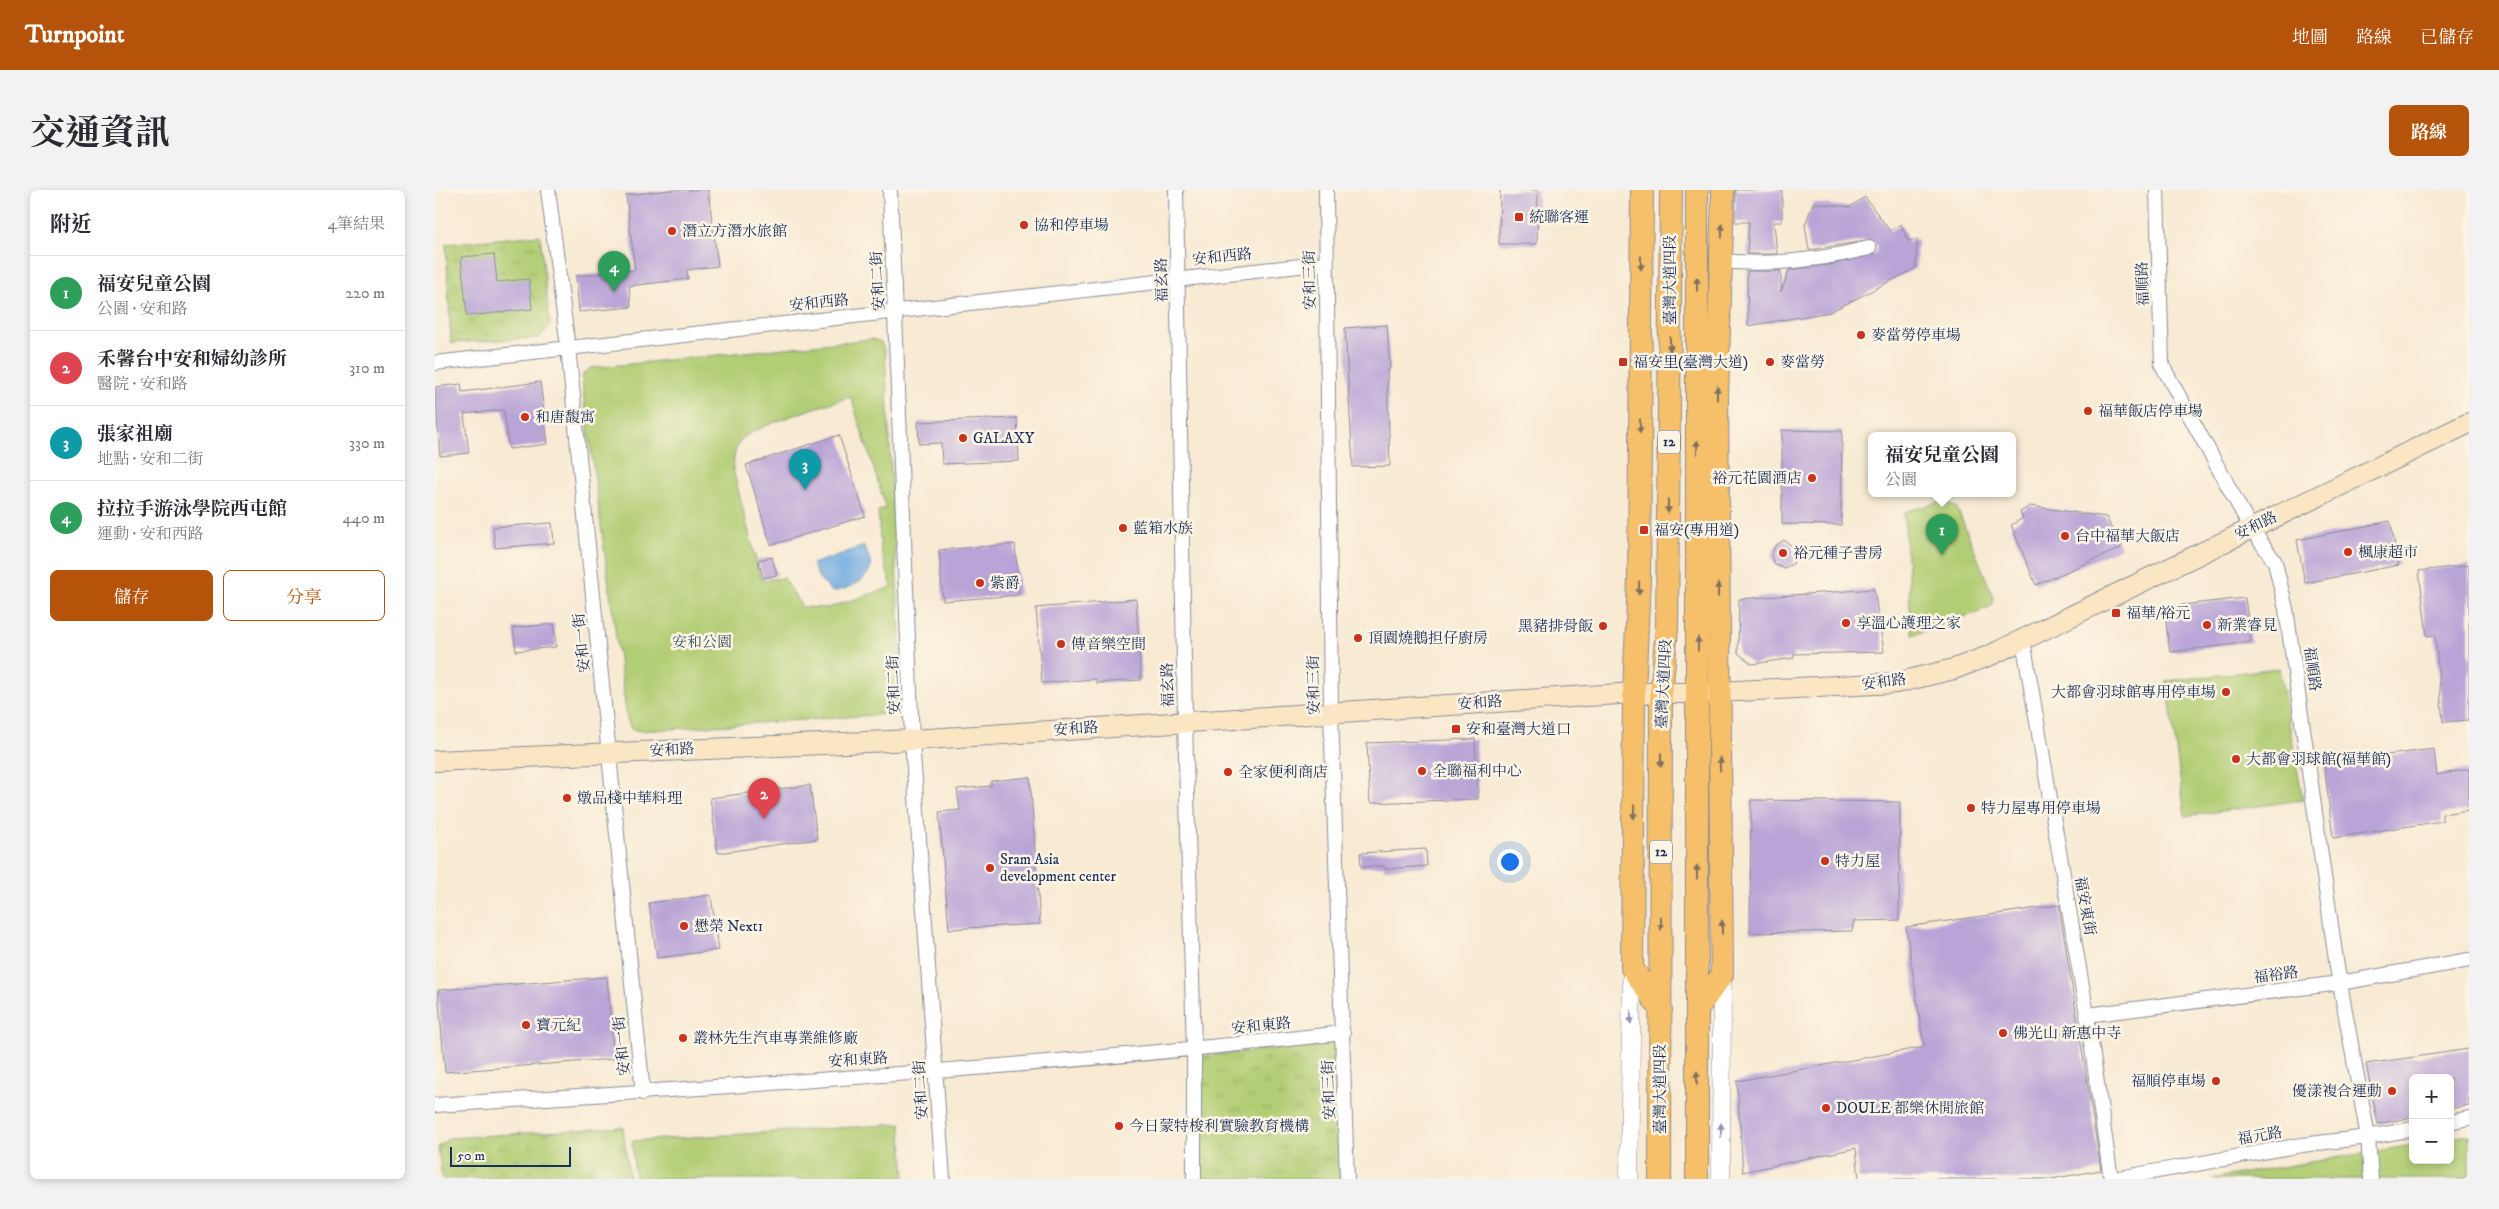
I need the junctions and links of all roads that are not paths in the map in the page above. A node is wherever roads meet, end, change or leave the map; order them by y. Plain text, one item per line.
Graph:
1 (548, 190) edge
2 (889, 190) edge
3 (1176, 190) edge
4 (1326, 190) edge
5 (1642, 190) edge
6 (1671, 190) edge
7 (1697, 190) edge
8 (1723, 190) edge
9 (2157, 190) edge
10 (1869, 248) dead end
11 (1721, 261) junction
12 (1326, 263) junction
13 (1178, 278) junction
14 (896, 311) junction
15 (568, 347) junction
16 (435, 363) edge
17 (2469, 423) edge
18 (2251, 528) junction
19 (2023, 640) junction
20 (1708, 692) junction
21 (1634, 693) junction
22 (1661, 694) junction
23 (1331, 713) junction
24 (1185, 722) junction
25 (912, 740) junction
26 (610, 753) junction
27 (435, 761) edge
28 (2469, 960) edge
29 (1632, 968) junction
30 (1722, 975) junction
31 (2339, 983) junction
32 (1697, 1009) junction
33 (1661, 1010) junction
34 (2087, 1015) junction
35 (1343, 1033) junction
36 (1194, 1050) junction
37 (936, 1070) junction
38 (643, 1093) junction
39 (435, 1105) edge
40 (2469, 1118) edge
41 (2454, 1121) edge
42 (2409, 1130) edge
43 (2368, 1137) junction
44 (943, 1179) edge
45 (1194, 1179) edge
46 (1347, 1179) edge
47 (1629, 1179) edge
48 (1660, 1179) edge
49 (1697, 1179) edge
50 (1721, 1179) edge
51 (2112, 1179) edge
52 (2371, 1179) edge

1 - 15 street, 安和一街
2 - 14 street, 安和二街
3 - 13 street, 福玄路
4 - 12 street, 安和三街
5 -> 21 main road, 臺灣大道四段 / 12
6 -> 22 main road, 臺灣大道四段 / 12
20 -> 7 main road, 臺灣大道四段 / 12
11 -> 8 main road, 臺灣大道四段 / 12
9 - 18 street, 福順路
10 - 11 street
20 -> 11 main road, 臺灣大道四段 / 12
12 - 13 street, 安和西路
12 - 23 street, 安和三街
13 - 14 street, 安和西路
13 - 24 street, 福玄路
14 - 15 street, 安和西路
14 - 25 street, 安和二街
15 - 16 street, 安和西路
15 - 26 street, 安和一街
17 - 18 main road, 安和路
18 - 19 main road, 安和路
18 - 31 street, 福順路
19 - 20 main road, 安和路
19 - 34 street, 福安東街
20 - 22 main road, 安和路
30 -> 20 main road, 臺灣大道四段
32 -> 20 main road, 臺灣大道四段 / 12
21 - 22 main road, 安和路
21 - 23 main road, 安和路
21 -> 29 main road, 臺灣大道四段
22 -> 33 main road, 臺灣大道四段 / 12
23 - 24 main road, 安和路
23 - 35 street, 安和三街
24 - 25 main road, 安和路
24 - 36 street, 福玄路
25 - 26 main road, 安和路
25 - 37 street, 安和二街
26 - 27 main road, 安和路
26 - 38 street, 安和一街
28 - 31 street, 福裕路
29 - 33 main road
29 -> 47 street, 臺灣大道四段
30 - 32 main road
50 -> 30 street, 臺灣大道四段
31 - 34 street, 福裕路
31 - 43 street, 福順路
49 -> 32 main road, 臺灣大道四段 / 12
33 - 48 main road, 臺灣大道四段 / 12
34 - 51 street, 福安東街
35 - 36 street, 安和東路
35 - 46 street, 安和三街
36 - 37 street, 安和東路
36 - 45 street, 福玄路
37 - 38 street, 安和東路
37 - 44 street, 安和二街
38 - 39 street, 安和東路
40 - 41 street
42 - 43 street, 福元路
43 - 51 street, 福元路
43 - 52 street, 福順路

